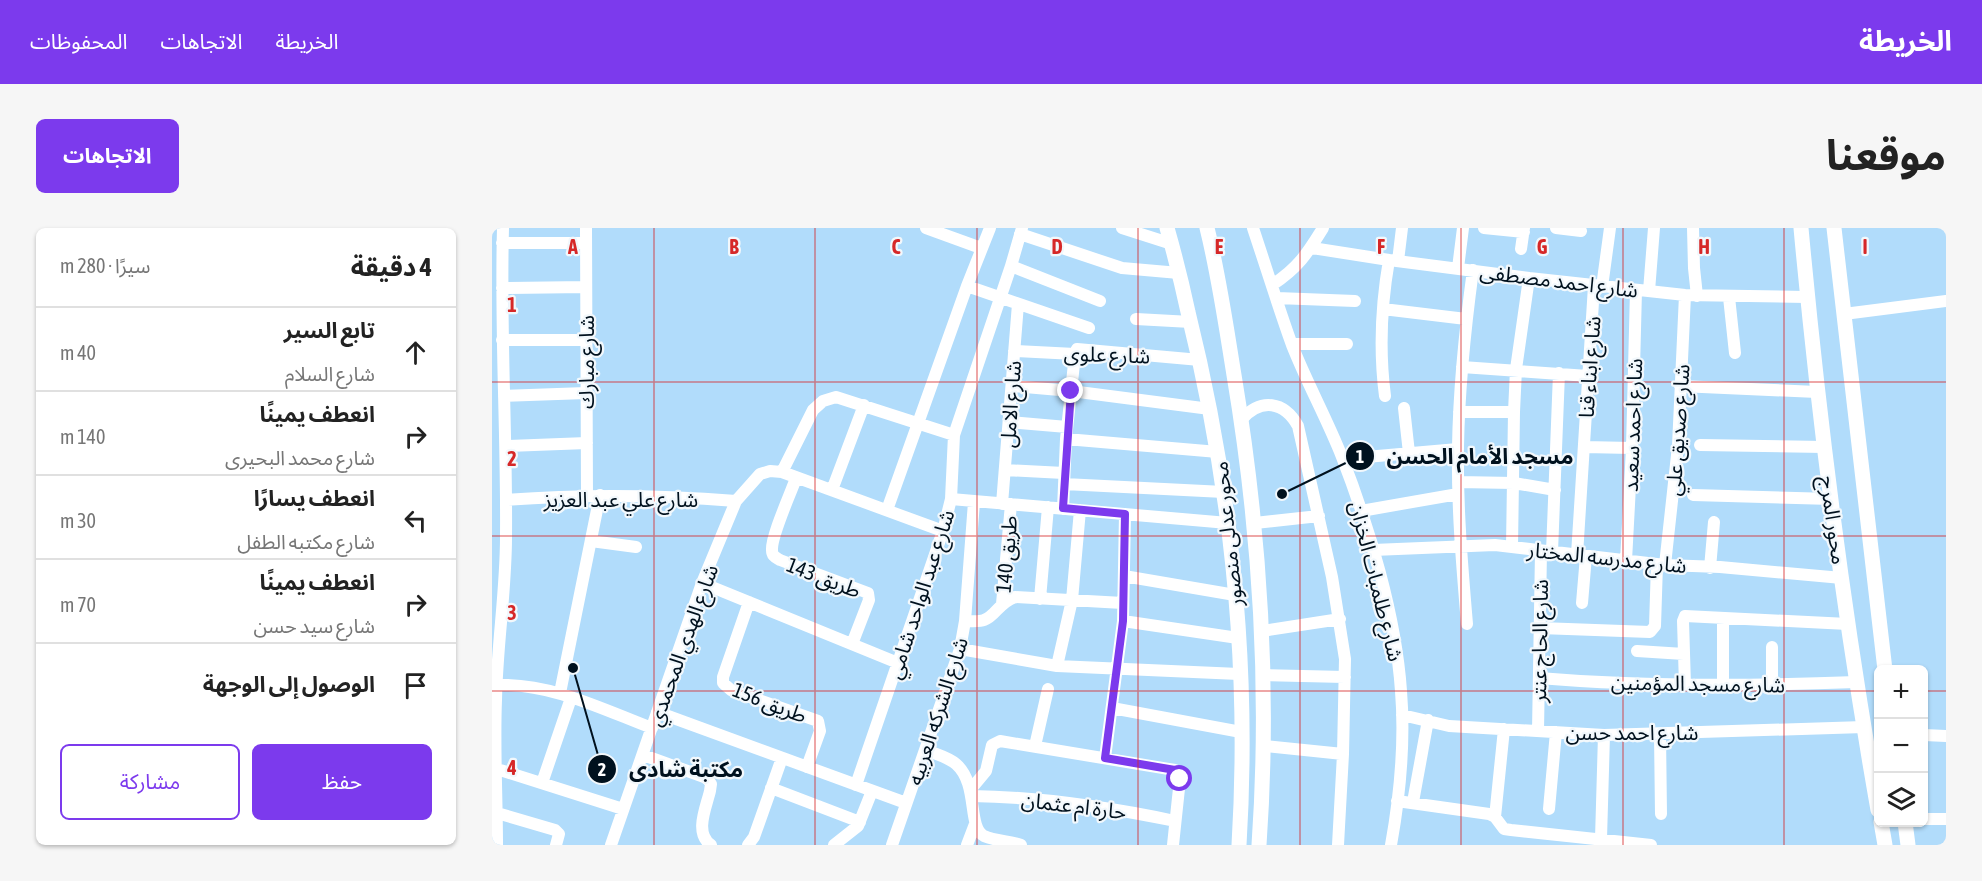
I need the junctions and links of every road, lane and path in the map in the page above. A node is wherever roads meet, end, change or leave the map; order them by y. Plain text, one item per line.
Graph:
1 (503, 228) edge
2 (586, 228) edge
3 (926, 228) edge
4 (990, 228) edge
5 (1122, 228) edge
6 (1167, 228) edge
7 (1207, 228) edge
8 (1253, 228) edge
9 (1323, 228) edge
10 (1402, 228) edge
11 (1463, 228) edge
12 (1484, 228) edge
13 (1556, 228) edge
14 (1610, 228) edge
15 (1654, 228) edge
16 (1693, 228) edge
17 (1801, 228) edge
18 (1834, 228) edge
19 (1524, 230) edge
20 (1021, 231) edge
21 (1581, 231) dead end
22 (502, 243) junction
23 (585, 243) junction
24 (1172, 244) junction
25 (981, 248) junction
26 (1312, 248) junction
27 (1521, 249) dead end
28 (1394, 261) junction
29 (1011, 266) junction
30 (1458, 268) junction
31 (1473, 270) junction
32 (1179, 273) junction
33 (1529, 278) junction
34 (1272, 285) junction
35 (967, 286) junction
36 (1598, 286) junction
37 (586, 287) junction
38 (502, 288) junction
39 (1642, 291) junction
40 (1691, 296) junction
41 (1729, 297) junction
42 (1807, 297) junction
43 (1000, 298) junction
44 (1277, 298) junction
45 (1101, 301) dead end
46 (1354, 301) dead end
47 (1946, 301) edge
48 (1018, 304) junction
49 (1383, 309) junction
50 (1844, 314) junction
51 (1136, 319) dead end
52 (1466, 319) junction
53 (1191, 322) junction
54 (1089, 328) dead end
55 (499, 338) edge
56 (586, 340) junction
57 (1292, 344) junction
58 (1347, 344) dead end
59 (1014, 351) junction
60 (1075, 354) junction
61 (1735, 354) dead end
62 (1200, 360) junction
63 (1462, 367) junction
64 (1516, 369) junction
65 (1559, 373) junction
66 (1588, 375) junction
67 (1011, 386) junction
68 (1680, 386) junction
69 (1071, 391) junction
70 (1817, 392) junction
71 (586, 393) junction
72 (504, 396) junction
73 (1385, 396) dead end
74 (864, 405) junction
75 (1404, 408) dead end
76 (1210, 409) junction
77 (1459, 412) junction
78 (1514, 412) junction
79 (1242, 419) junction
80 (1009, 422) junction
81 (918, 423) junction
82 (1067, 433) junction
83 (954, 435) junction
84 (587, 442) junction
85 (1700, 445) dead end
86 (506, 446) junction
87 (1584, 447) junction
88 (1825, 447) junction
89 (1632, 448) junction
90 (1458, 449) junction
91 (1218, 452) junction
92 (1408, 453) junction
93 (1343, 459) junction
94 (1005, 470) junction
95 (782, 472) junction
96 (796, 478) junction
97 (1064, 479) junction
98 (1514, 483) junction
99 (1458, 488) junction
100 (832, 490) junction
101 (1555, 490) junction
102 (1224, 492) junction
103 (587, 495) junction
104 (600, 495) junction
105 (1693, 495) dead end
106 (951, 499) junction
107 (1832, 499) junction
108 (506, 500) junction
109 (736, 501) junction
110 (974, 502) junction
111 (1006, 504) junction
112 (1048, 507) junction
113 (1063, 508) junction
114 (887, 510) junction
115 (1080, 510) junction
116 (1361, 511) junction
117 (1125, 514) junction
118 (1319, 516) junction
119 (1714, 522) dead end
120 (1228, 523) junction
121 (1255, 523) junction
122 (943, 531) junction
123 (591, 540) junction
124 (1461, 545) junction
125 (636, 547) dead end
126 (1512, 547) junction
127 (1372, 550) junction
128 (1547, 552) junction
129 (1581, 556) junction
130 (1626, 561) junction
131 (1661, 564) junction
132 (1710, 568) junction
133 (1124, 576) junction
134 (1842, 578) junction
135 (702, 583) junction
136 (1235, 595) junction
137 (1040, 599) junction
138 (1072, 600) junction
139 (498, 602) edge
140 (749, 602) junction
141 (1123, 603) junction
142 (1582, 603) dead end
143 (1002, 604) junction
144 (1340, 619) junction
145 (1723, 619) junction
146 (965, 621) junction
147 (1123, 621) junction
148 (1467, 624) dead end
149 (1848, 624) junction
150 (1540, 628) junction
151 (1262, 632) junction
152 (1238, 638) junction
153 (852, 644) junction
154 (1772, 647) dead end
155 (960, 649) junction
156 (1637, 651) dead end
157 (495, 653) edge
158 (1684, 654) junction
159 (898, 663) junction
160 (1885, 665) edge
161 (1058, 666) junction
162 (1116, 670) junction
163 (1239, 674) junction
164 (1263, 675) junction
165 (1345, 677) junction
166 (1539, 678) junction
167 (1857, 682) junction
168 (1685, 685) junction
169 (1772, 685) junction
170 (497, 686) junction
171 (1723, 686) junction
172 (1048, 689) dead end
173 (566, 696) junction
174 (494, 700) edge
175 (1112, 708) junction
176 (657, 712) junction
177 (1402, 715) junction
178 (1428, 720) junction
179 (1864, 727) junction
180 (652, 728) junction
181 (1504, 729) junction
182 (1538, 731) junction
183 (1241, 732) junction
184 (1556, 732) junction
185 (1660, 734) junction
186 (1604, 735) junction
187 (1928, 735) edge
188 (1946, 736) edge
189 (1035, 746) junction
190 (1265, 746) junction
191 (926, 750) junction
192 (1343, 754) junction
193 (643, 755) junction
194 (782, 758) junction
195 (1105, 758) junction
196 (495, 765) edge
197 (807, 767) junction
198 (1875, 773) edge
199 (542, 783) junction
200 (856, 785) junction
201 (771, 788) junction
202 (872, 791) junction
203 (972, 792) junction
204 (1397, 801) junction
205 (1413, 802) junction
206 (906, 803) junction
207 (623, 809) junction
208 (1549, 809) dead end
209 (497, 813) junction
210 (1661, 814) dead end
211 (1495, 817) junction
212 (1928, 819) edge
213 (1946, 819) edge
214 (1175, 821) junction
215 (860, 822) junction
216 (975, 824) junction
217 (1882, 827) edge
218 (1906, 827) edge
219 (1524, 831) junction
220 (1601, 839) junction
221 (1016, 844) edge
222 (497, 845) edge
223 (556, 845) edge
224 (611, 845) edge
225 (711, 845) edge
226 (748, 845) edge
227 (834, 845) edge
228 (892, 845) edge
229 (967, 845) edge
230 (1173, 845) edge
231 (1239, 845) edge
232 (1259, 845) edge
233 (1338, 845) edge
234 (1391, 845) edge
235 (1523, 845) edge
236 (1651, 845) edge
237 (1885, 845) edge
238 (1908, 845) edge

1 - 22 street
2 - 23 street, شارع مبارك
3 - 25 street
4 - 25 street
5 - 24 street
6 - 24 main road, محور عدلى منصور
7 - 79 main road, محور عدلى منصور
8 - 34 street, شارع طلمبات الخزان
9 - 26 street
10 - 28 street
11 - 30 street
12 - 19 street
13 - 21 street
14 - 36 street, شارع ابناء قنا
15 - 39 street, شارع احمد سعيد
16 - 40 street, شارع صديق علي
17 - 42 main road, محور المرج
18 - 50 main road, محور المرج
19 - 27 street
20 - 29 street, شارع عبد الواحد شامي
20 - 32 street
22 - 23 street
22 - 38 street
23 - 37 street, شارع مبارك
24 - 32 main road, محور عدلى منصور
25 - 35 street
26 - 28 street, شارع احمد مصطفى
26 - 34 street
28 - 30 street, شارع احمد مصطفى
28 - 49 street
29 - 43 street, شارع عبد الواحد شامي
29 - 45 street
30 - 31 street, شارع احمد مصطفى
31 - 33 street, شارع احمد مصطفى
31 - 52 street
32 - 53 main road, محور عدلى منصور
33 - 36 street, شارع احمد مصطفى
33 - 64 street
34 - 44 street, شارع طلمبات الخزان
35 - 43 street
35 - 81 street
36 - 39 street, شارع احمد مصطفى
36 - 66 street, شارع ابناء قنا
37 - 38 street
37 - 56 street, شارع مبارك
38 - 55 street
39 - 40 street, شارع احمد مصطفى
39 - 89 street, شارع احمد سعيد
40 - 41 street, شارع احمد مصطفى
40 - 68 street, شارع صديق علي
41 - 42 street, شارع احمد مصطفى
41 - 61 street
42 - 70 main road, محور المرج
43 - 48 street
43 - 83 street, شارع عبد الواحد شامي
44 - 46 street
44 - 57 street, شارع طلمبات الخزان
47 - 50 street
48 - 54 street
48 - 59 street, شارع الامل
49 - 52 street
49 - 73 street
50 - 160 main road, محور المرج
51 - 53 street
52 - 63 street
53 - 62 main road, محور عدلى منصور
55 - 56 street
55 - 72 street
56 - 71 street, شارع مبارك
57 - 58 street
57 - 93 street, شارع طلمبات الخزان
59 - 60 street, شارع علوى
59 - 67 street, شارع الامل
60 - 62 street, شارع علوى
60 - 69 street
62 - 76 main road, محور عدلى منصور
63 - 64 street
63 - 77 street
64 - 65 street
64 - 78 street
65 - 66 street
65 - 101 street, شارع الحاج عنتر
66 - 87 street, شارع ابناء قنا
67 - 69 street
67 - 80 street, شارع الامل
68 - 70 street
68 - 131 street, شارع صديق علي
69 - 76 street
69 - 82 street
70 - 88 main road, محور المرج
71 - 72 street
71 - 84 street, شارع مبارك
72 - 86 street
74 - 81 street
74 - 95 street
74 - 100 street
75 - 92 street
76 - 91 main road, محور عدلى منصور
77 - 78 street
77 - 90 street
78 - 98 street
79 - 118 street, شارع طلمبات الخزان
79 - 121 main road, محور عدلى منصور
80 - 82 street
80 - 94 street, شارع الامل
81 - 83 street
81 - 114 street
82 - 91 street
82 - 97 street
83 - 106 street, شارع عبد الواحد شامي
84 - 86 street
84 - 103 street, شارع مبارك
85 - 88 street
86 - 108 street
87 - 89 street
87 - 129 street, شارع ابناء قنا
88 - 107 main road, محور المرج
89 - 130 street, شارع احمد سعيد
90 - 92 street
90 - 99 street
91 - 102 main road, محور عدلى منصور
92 - 93 street
93 - 116 street, شارع طلمبات الخزان
94 - 97 street
94 - 111 street, شارع الامل
95 - 96 street
95 - 109 street, شارع الهدي المحمدي
96 - 100 street
96 - 153 street, طريق 143
97 - 102 street
97 - 113 street
98 - 99 street
98 - 101 street
98 - 126 street
99 - 116 street
99 - 124 street
100 - 114 street
101 - 128 street, شارع الحاج عنتر
102 - 120 main road, محور عدلى منصور
103 - 104 street, شارع علي عبد العزيز
103 - 108 street, شارع علي عبد العزيز
104 - 109 street, شارع علي عبد العزيز
104 - 123 street
105 - 107 street
106 - 110 street
106 - 122 street, شارع عبد الواحد شامي
107 - 134 main road, محور المرج
108 - 139 street
109 - 135 street, شارع الهدي المحمدي
110 - 111 street
110 - 146 street, شارع الشركه العربيه
111 - 112 street
111 - 143 street, طريق 140
112 - 113 street
112 - 137 street
113 - 115 street
114 - 122 street
115 - 117 street
115 - 138 street
116 - 127 street, شارع طلمبات الخزان
117 - 120 street
117 - 133 street
118 - 121 street
118 - 144 street, شارع طلمبات الخزان
119 - 132 street
120 - 136 main road, محور عدلى منصور
121 - 151 main road, محور عدلى منصور
122 - 159 street, شارع عبد الواحد شامي
123 - 125 street
123 - 173 street
124 - 126 street, شارع مدرسه المختار
124 - 127 street, شارع مدرسه المختار
124 - 148 street
126 - 128 street, شارع مدرسه المختار
127 - 177 street, شارع طلمبات الخزان
128 - 129 street, شارع مدرسه المختار
128 - 150 street, شارع الحاج عنتر
129 - 130 street, شارع مدرسه المختار
129 - 142 street, شارع ابناء قنا
130 - 131 street, شارع مدرسه المختار
131 - 132 street, شارع مدرسه المختار
131 - 150 street, شارع صديق علي
132 - 134 street, شارع مدرسه المختار
133 - 136 street
133 - 141 street
134 - 149 main road, محور المرج
135 - 140 street
135 - 176 street, شارع الهدي المحمدي
136 - 152 main road, محور عدلى منصور
137 - 138 street
137 - 143 street
138 - 141 street
138 - 161 street
139 - 157 street
140 - 153 street
140 - 197 street, طريق 156
141 - 147 street
143 - 146 street
144 - 151 street
144 - 165 street, شارع طلمبات الخزان
145 - 149 street
145 - 158 street
145 - 171 street
146 - 155 street, شارع الشركه العربيه
147 - 152 street
147 - 162 street
149 - 167 main road, محور المرج
150 - 166 street, شارع الحاج عنتر
151 - 164 main road, محور عدلى منصور
152 - 163 main road, محور عدلى منصور
153 - 159 street
154 - 169 street
155 - 161 street
155 - 191 street, شارع الشركه العربيه
156 - 158 street
157 - 170 street
158 - 168 street
159 - 200 street, شارع عبد الواحد شامي
161 - 162 street
162 - 163 street
162 - 175 street
163 - 183 main road, محور عدلى منصور
164 - 165 street
164 - 190 main road, محور عدلى منصور
165 - 192 street, شارع طلمبات الخزان
166 - 168 street, شارع مسجد المؤمنين
166 - 182 street, شارع الحاج عنتر
167 - 169 street, شارع مسجد المؤمنين
167 - 179 main road, محور المرج
168 - 171 street, شارع مسجد المؤمنين
169 - 171 street, شارع مسجد المؤمنين
170 - 173 street
170 - 174 street
172 - 189 street
173 - 180 street
173 - 199 street
174 - 196 street
175 - 183 street
175 - 195 street
176 - 180 street, شارع الهدي المحمدي
176 - 194 street
177 - 178 street, شارع احمد حسن
177 - 204 street, شارع طلمبات الخزان
178 - 181 street, شارع احمد حسن
178 - 205 street
179 - 185 street, شارع احمد حسن
179 - 198 main road, محور المرج
180 - 193 street, شارع الهدي المحمدي
181 - 182 street, شارع احمد حسن
181 - 211 street
182 - 184 street, شارع احمد حسن
183 - 231 main road, محور عدلى منصور
184 - 186 street, شارع احمد حسن
184 - 208 street
185 - 186 street, شارع احمد حسن
185 - 210 street
186 - 220 street
187 - 188 street
189 - 195 street
189 - 203 street
190 - 192 street
190 - 232 main road, محور عدلى منصور
191 - 203 street
191 - 206 street, شارع الشركه العربيه
192 - 233 street, شارع طلمبات الخزان
193 - 207 street, شارع الهدي المحمدي
193 - 225 street
194 - 197 street
194 - 201 street
195 - 214 street
196 - 199 street
196 - 209 street
197 - 200 street
199 - 207 street
200 - 202 street
201 - 215 street
201 - 226 street
202 - 206 street
202 - 215 street
203 - 214 street, حارة ام عثمان
203 - 216 street
204 - 205 street
204 - 234 street, شارع طلمبات الخزان
205 - 211 street
206 - 228 street, شارع الشركه العربيه
207 - 224 street, شارع الهدي المحمدي
209 - 222 street
209 - 223 street
211 - 219 street
212 - 213 street
214 - 230 street
215 - 227 street
216 - 221 street
216 - 229 street
217 - 237 main road
218 - 238 main road
219 - 220 street
219 - 235 street
220 - 236 street

